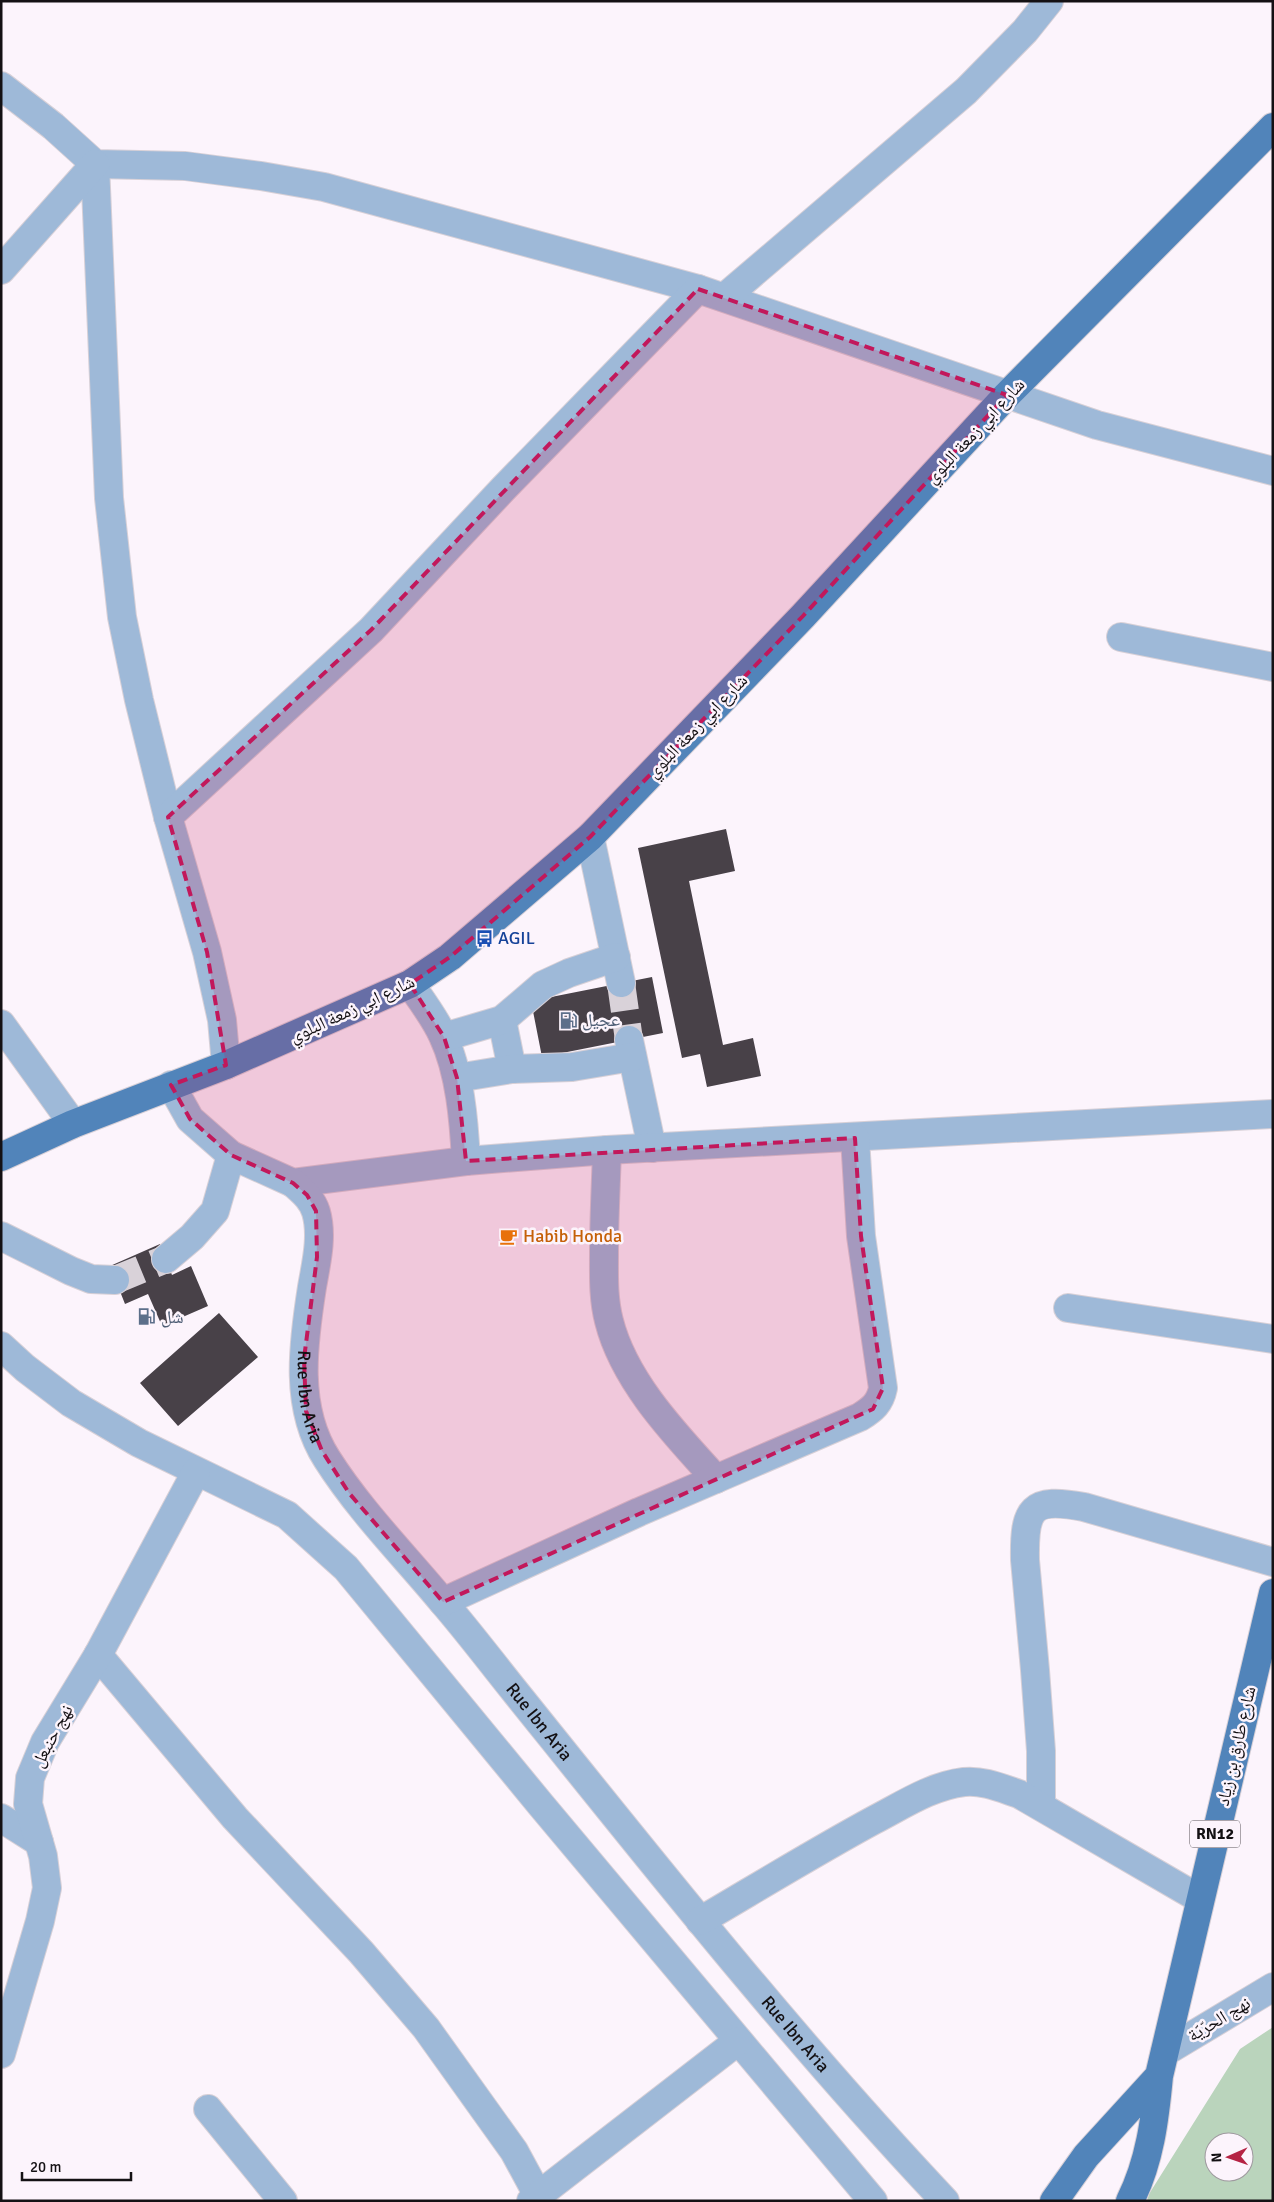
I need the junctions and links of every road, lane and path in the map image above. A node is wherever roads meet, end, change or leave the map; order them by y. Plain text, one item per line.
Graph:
1 (1049, 1) edge
2 (1, 86) edge
3 (1273, 127) edge
4 (95, 164) junction
5 (1, 270) edge
6 (698, 289) junction
7 (725, 297) junction
8 (1007, 395) junction
9 (1273, 471) edge
10 (1121, 637) dead end
11 (1273, 667) edge
12 (168, 817) junction
13 (590, 837) junction
14 (616, 957) junction
15 (621, 983) tunnel mouth
16 (410, 984) junction
17 (502, 1020) junction
18 (1, 1024) edge
19 (444, 1037) junction
20 (226, 1065) junction
21 (512, 1069) junction
22 (457, 1078) junction
23 (171, 1085) junction
24 (1273, 1114) edge
25 (73, 1124) junction
26 (855, 1138) junction
27 (652, 1148) junction
28 (607, 1150) junction
29 (232, 1155) junction
30 (1, 1157) edge
31 (466, 1161) junction
32 (293, 1183) junction
33 (1, 1236) edge
34 (166, 1260) tunnel mouth
35 (116, 1280) tunnel mouth
36 (1068, 1308) dead end
37 (1273, 1339) edge
38 (1, 1346) edge
39 (196, 1472) junction
40 (716, 1479) junction
41 (1273, 1562) edge
42 (1273, 1593) edge
43 (443, 1602) junction
44 (98, 1655) junction
45 (1041, 1806) junction
46 (1, 1818) edge
47 (39, 1842) junction
48 (1200, 1898) junction
49 (700, 1921) junction
50 (1273, 1987) edge
51 (738, 2041) junction
52 (1, 2054) edge
53 (1162, 2064) junction
54 (208, 2110) dead end
55 (536, 2199) edge
56 (283, 2201) edge
57 (873, 2201) edge
58 (945, 2201) edge
59 (1054, 2201) edge
60 (1130, 2201) edge

1 - 7 street
2 - 4 street
3 - 8 main road, شارع ابي زمعة البلوي
4 - 5 street
4 - 6 street
4 - 12 street
6 - 7 street
6 - 12 street
7 - 8 street
8 - 9 street
8 - 13 main road, شارع ابي زمعة البلوي
10 - 11 street
12 - 20 street
13 - 14 street
13 - 16 main road, شارع ابي زمعة البلوي
14 - 15 street
14 - 17 street
16 - 19 street
16 - 20 main road, شارع ابي زمعة البلوي
17 - 19 street
17 - 21 street
18 - 25 street
19 - 22 street
20 - 23 main road, شارع ابي زمعة البلوي
21 - 22 street
21 - 27 street
22 - 31 street
23 - 25 main road, شارع ابي زمعة البلوي
23 - 29 street
24 - 26 street
25 - 30 main road, شارع ابي زمعة البلوي
26 - 27 street
26 - 40 street
27 - 28 street
28 - 31 street
28 - 40 street
29 - 32 street
29 - 34 street
31 - 32 street
32 - 43 street, Rue Ibn Aria
33 - 35 street
36 - 37 street
38 - 39 street
39 - 44 street, نهج حنبعل
39 - 51 street
40 - 43 street
41 - 45 street
42 - 48 main road, شارع طارق بن زياد / RN12
43 - 49 street, Rue Ibn Aria
44 - 47 street, نهج حنبعل
44 - 55 street
45 - 48 street
45 - 49 street
46 - 47 street
47 - 52 street, نهج حنبعل
48 - 53 main road, شارع طارق بن زياد / RN12
49 - 58 street, Rue Ibn Aria
50 - 53 street, نهج الحرّيّة
51 - 55 street
51 - 57 street
53 - 59 main road, شارع طارق بن زياد / RN12
53 - 60 main road, شارع طارق بن زياد / RN12
54 - 56 street

